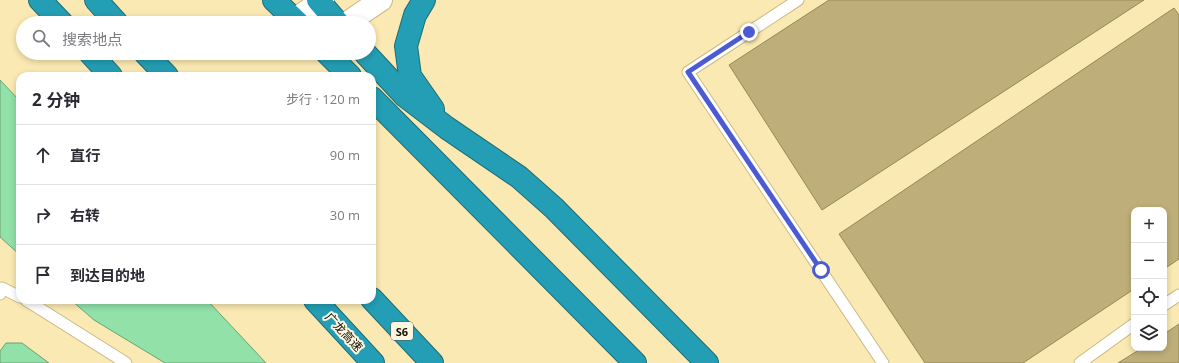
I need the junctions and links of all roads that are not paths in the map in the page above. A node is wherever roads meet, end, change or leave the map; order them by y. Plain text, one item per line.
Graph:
1 (40, 0) edge
2 (96, 0) edge
3 (274, 0) edge
4 (381, 0) edge
5 (424, 0) edge
6 (798, 0) edge
7 (320, 1) edge
8 (55, 16) edge
9 (111, 16) edge
10 (291, 16) edge
11 (302, 16) edge
12 (332, 16) edge
13 (357, 16) edge
14 (96, 60) edge
15 (152, 60) edge
16 (334, 60) edge
17 (372, 60) edge
18 (107, 72) edge
19 (163, 72) edge
20 (346, 72) edge
21 (376, 102) edge
22 (447, 128) junction
23 (0, 294) edge
24 (16, 295) edge
25 (1179, 296) edge
26 (376, 303) edge
27 (1167, 303) edge
28 (32, 304) edge
29 (319, 304) edge
30 (1131, 326) edge
31 (126, 363) edge
32 (373, 363) edge
33 (432, 363) edge
34 (635, 363) edge
35 (707, 363) edge
36 (883, 363) edge
37 (1080, 363) edge

1 - 8 highway
2 - 9 highway
3 - 10 highway
4 - 13 main road
5 - 22 highway
6 - 36 lane
7 - 11 main road
7 - 12 highway
14 - 18 highway
15 - 19 highway
16 - 20 highway
17 - 22 highway
21 - 34 highway
22 - 35 highway
23 - 24 lane
25 - 27 lane
26 - 33 highway, S6
28 - 31 lane
29 - 32 highway, 广龙高速
30 - 37 lane

